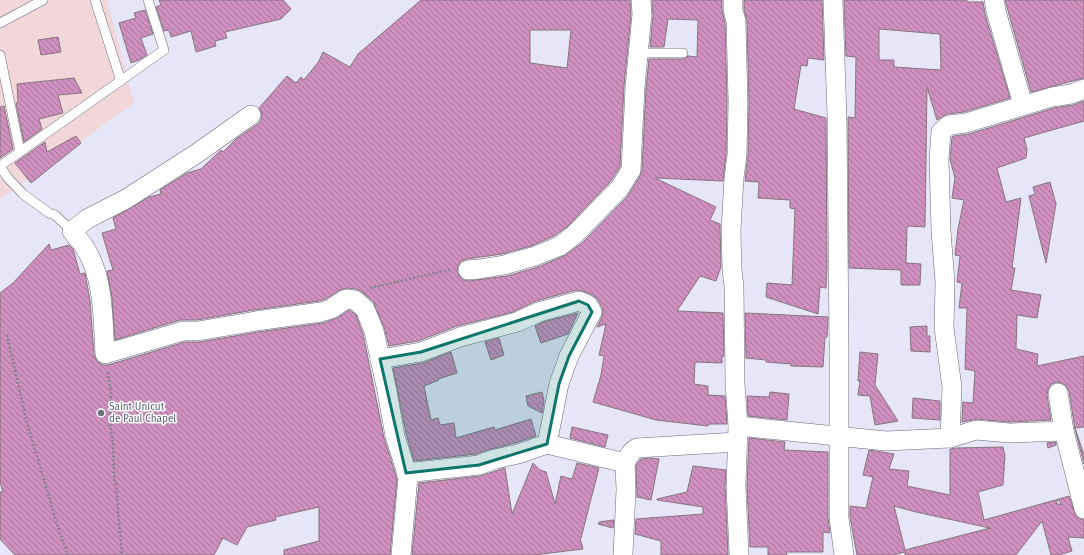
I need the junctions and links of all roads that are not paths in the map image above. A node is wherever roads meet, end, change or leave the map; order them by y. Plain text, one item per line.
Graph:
1 (43, 0) edge
2 (95, 0) edge
3 (148, 0) edge
4 (641, 0) edge
5 (733, 0) edge
6 (833, 0) edge
7 (994, 0) edge
8 (0, 23) edge
9 (683, 52) dead end
10 (638, 53) junction
11 (0, 55) edge
12 (121, 81) junction
13 (1084, 89) edge
14 (1023, 106) junction
15 (251, 115) dead end
16 (20, 152) junction
17 (72, 231) junction
18 (468, 270) road end
19 (380, 359) junction
20 (1058, 393) dead end
21 (1064, 431) junction
22 (737, 434) junction
23 (840, 435) junction
24 (950, 438) junction
25 (547, 444) junction
26 (625, 463) junction
27 (406, 473) junction
28 (1084, 509) edge
29 (401, 555) edge
30 (623, 555) edge
31 (738, 555) edge
32 (844, 555) edge

1 - 8 lane
2 - 12 lane
3 - 12 lane
4 - 10 street
5 - 22 street
6 - 23 street
7 - 14 street
9 - 10 lane
10 - 18 street
11 - 16 lane
12 - 16 lane
13 - 14 street
14 - 24 street
15 - 17 street
16 - 17 lane
17 - 19 street
19 - 25 street
19 - 27 street
20 - 21 street
21 - 24 street
21 - 28 street
22 - 23 street
22 - 26 street
22 - 31 street
23 - 24 street
23 - 32 street
25 - 26 street
25 - 27 street
26 - 30 street
27 - 29 street

